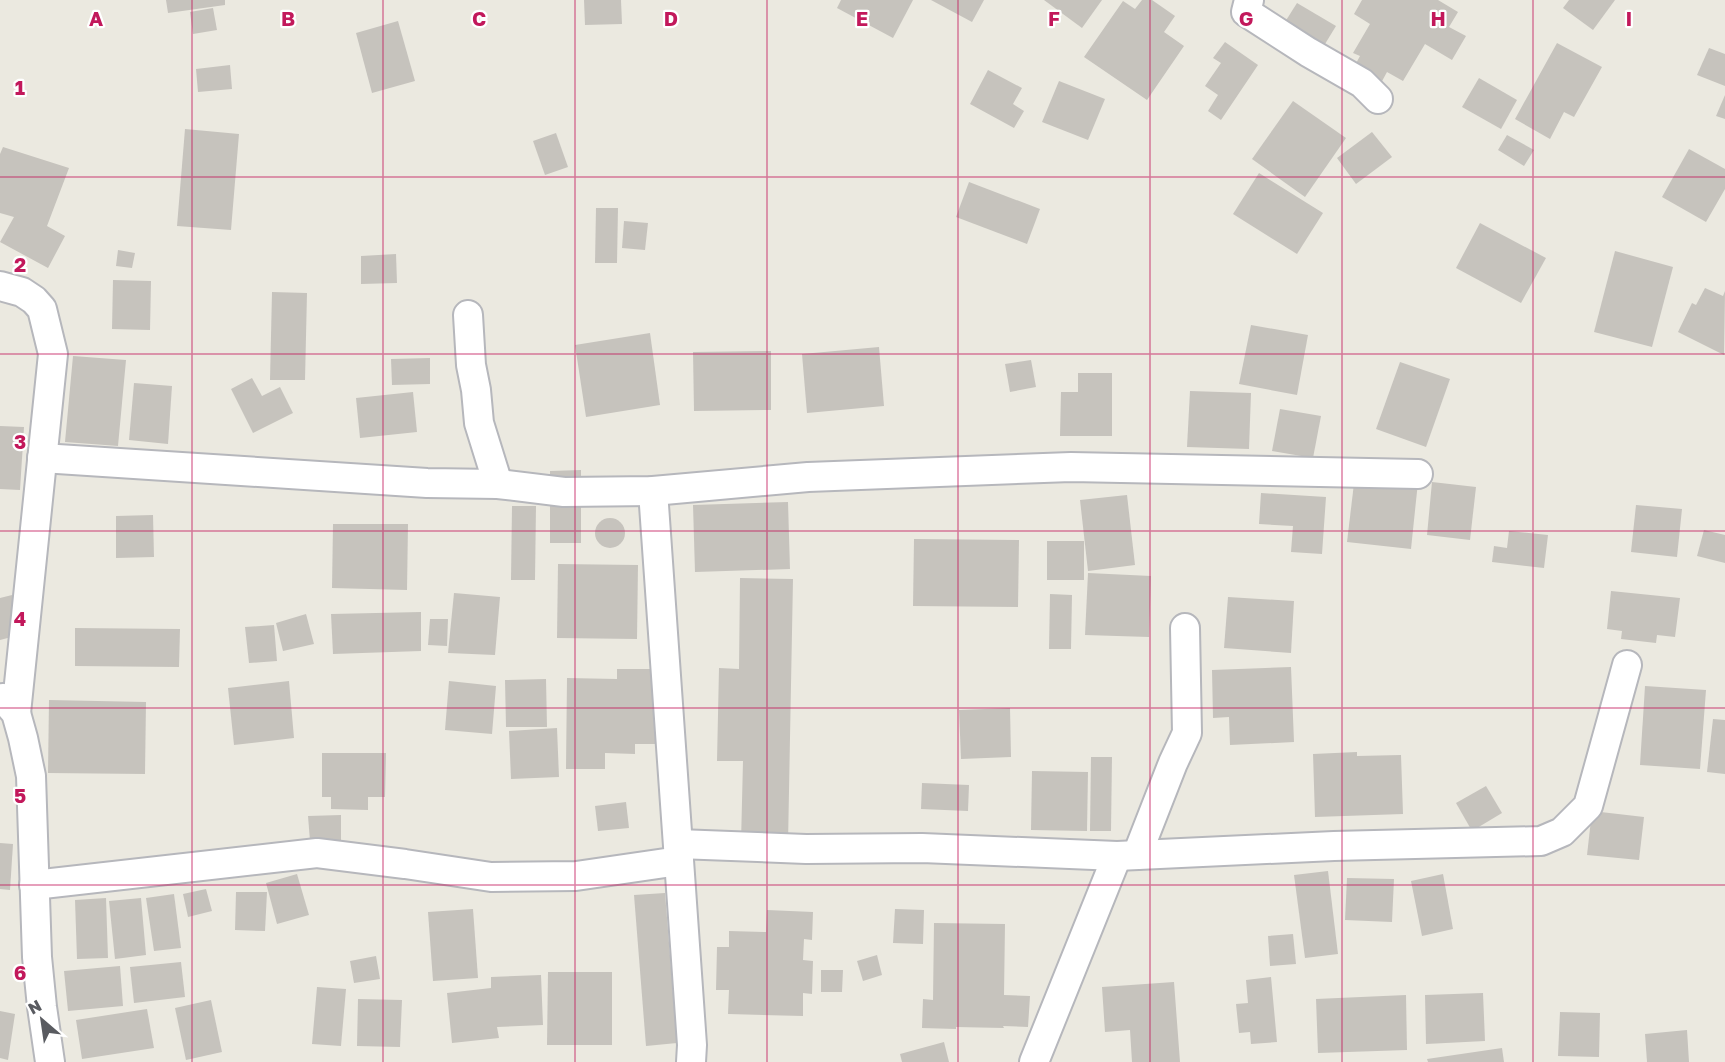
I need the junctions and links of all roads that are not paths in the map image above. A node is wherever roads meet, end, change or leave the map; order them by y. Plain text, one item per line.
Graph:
1 (1249, 0) edge
2 (1378, 99) dead end
3 (0, 286) edge
4 (468, 315) dead end
5 (42, 458) junction
6 (1418, 474) dead end
7 (498, 484) junction
8 (653, 491) junction
9 (1185, 628) dead end
10 (1627, 665) dead end
11 (8, 704) edge
12 (679, 853) junction
13 (1127, 856) junction
14 (34, 885) junction
15 (50, 1062) edge
16 (691, 1062) edge
17 (1034, 1062) edge

1 - 2 street
3 - 5 street
4 - 7 street
5 - 7 street
5 - 11 street
6 - 8 street
7 - 8 street
8 - 12 street
9 - 13 street
10 - 13 street
11 - 14 street
12 - 13 street
12 - 14 street
12 - 16 street
13 - 17 street
14 - 15 street

